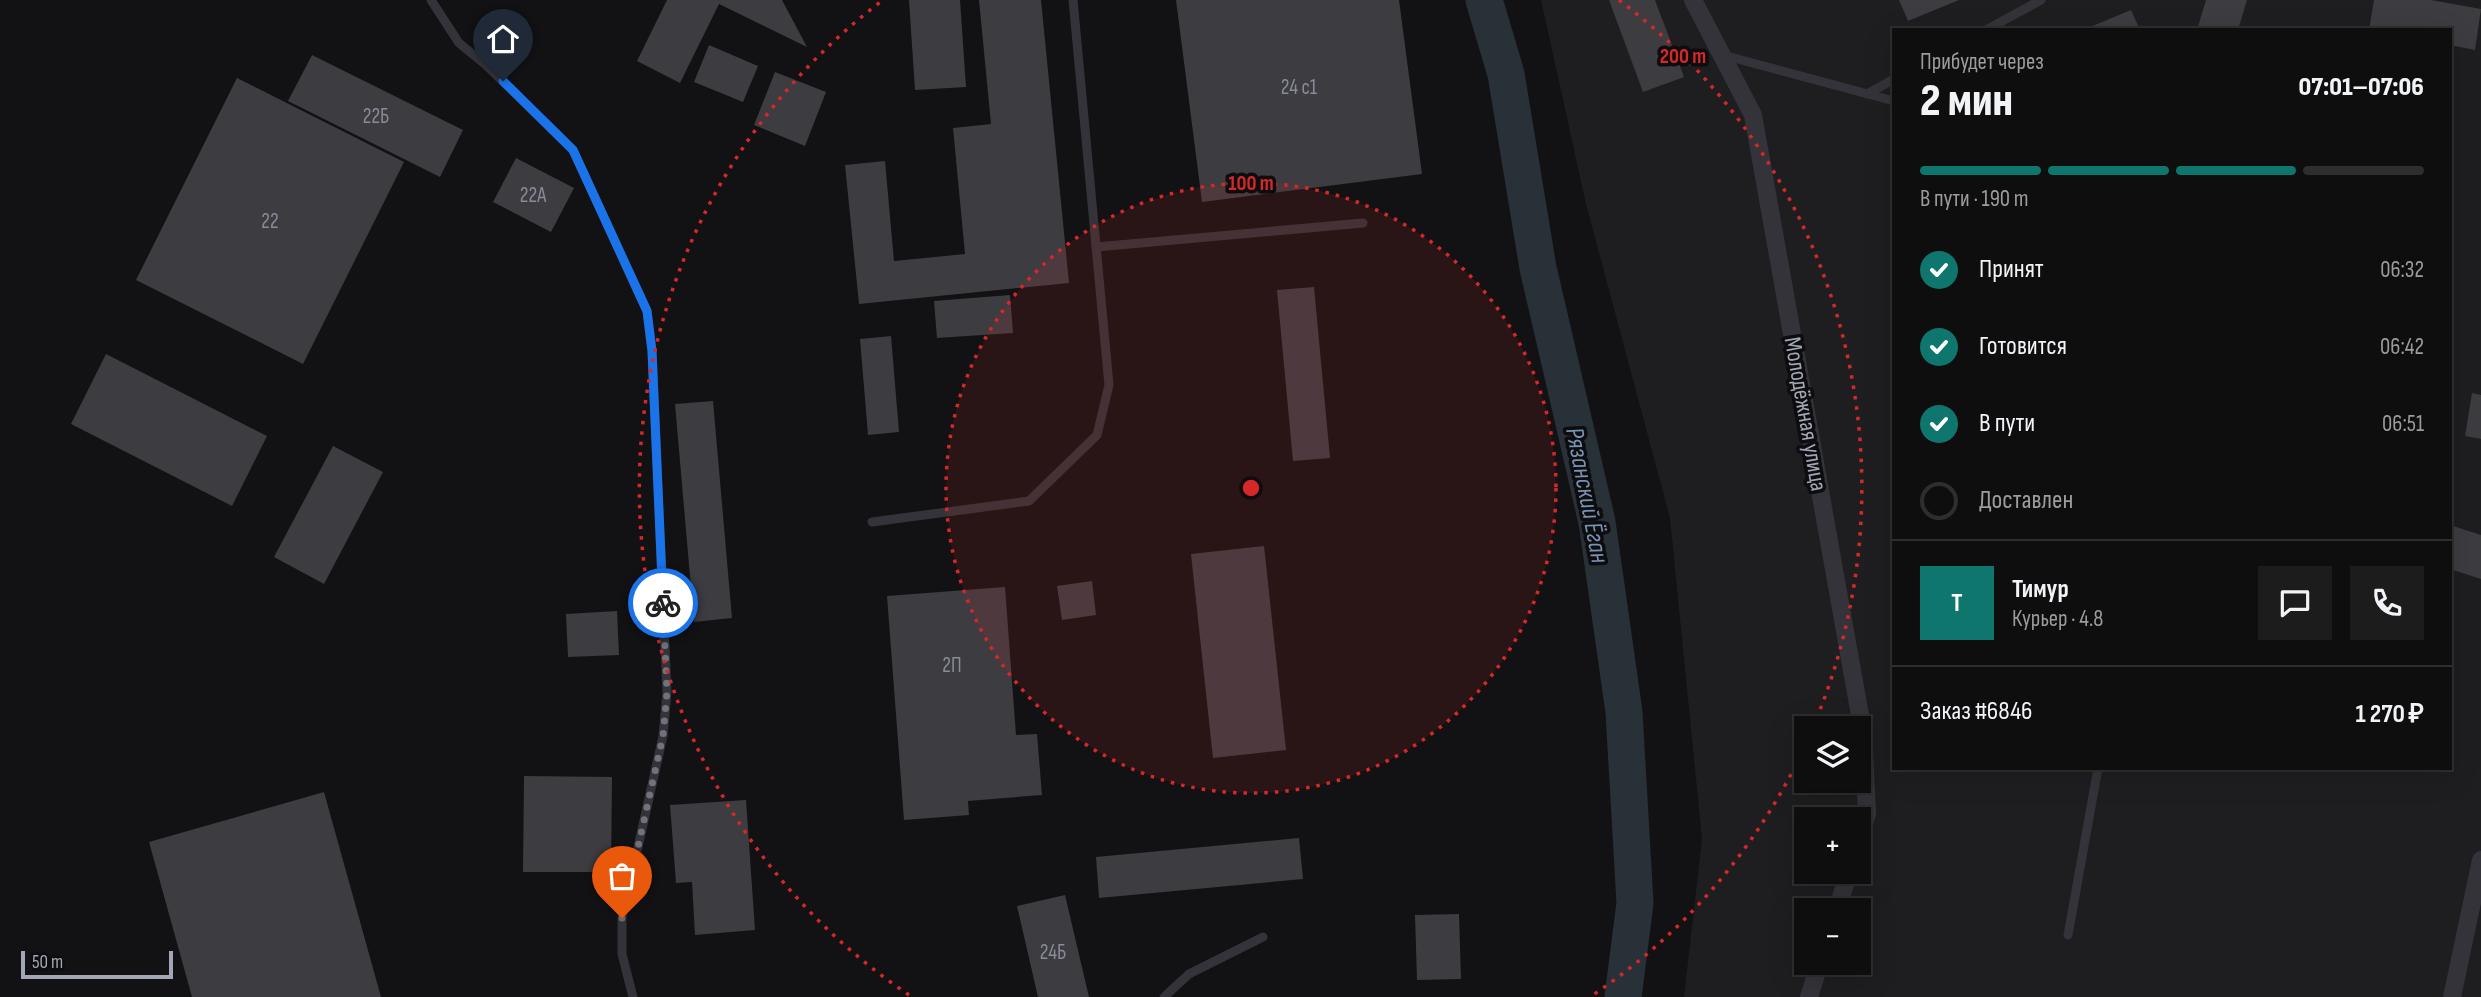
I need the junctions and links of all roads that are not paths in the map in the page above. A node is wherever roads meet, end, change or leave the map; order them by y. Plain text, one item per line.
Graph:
1 (430, 0) edge
2 (1073, 0) edge
3 (1693, 0) edge
4 (2041, 0) edge
5 (1990, 28) edge
6 (1722, 55) junction
7 (1892, 80) edge
8 (1867, 94) junction
9 (1892, 100) edge
10 (1363, 223) dead end
11 (1096, 247) junction
12 (872, 522) dead end
13 (2098, 770) edge
14 (1867, 807) edge
15 (2481, 860) edge
16 (2068, 935) dead end
17 (1263, 937) dead end
18 (1816, 975) edge
19 (633, 997) edge
20 (1164, 997) edge
21 (1809, 997) edge
22 (2452, 997) edge

1 - 19 lane
2 - 11 lane
3 - 6 street, Молодёжная улица
4 - 5 lane
6 - 8 lane
6 - 14 street, Молодёжная улица
7 - 8 lane
8 - 9 lane
10 - 11 lane
11 - 12 lane
13 - 16 lane
15 - 22 street
17 - 20 lane
18 - 21 street

